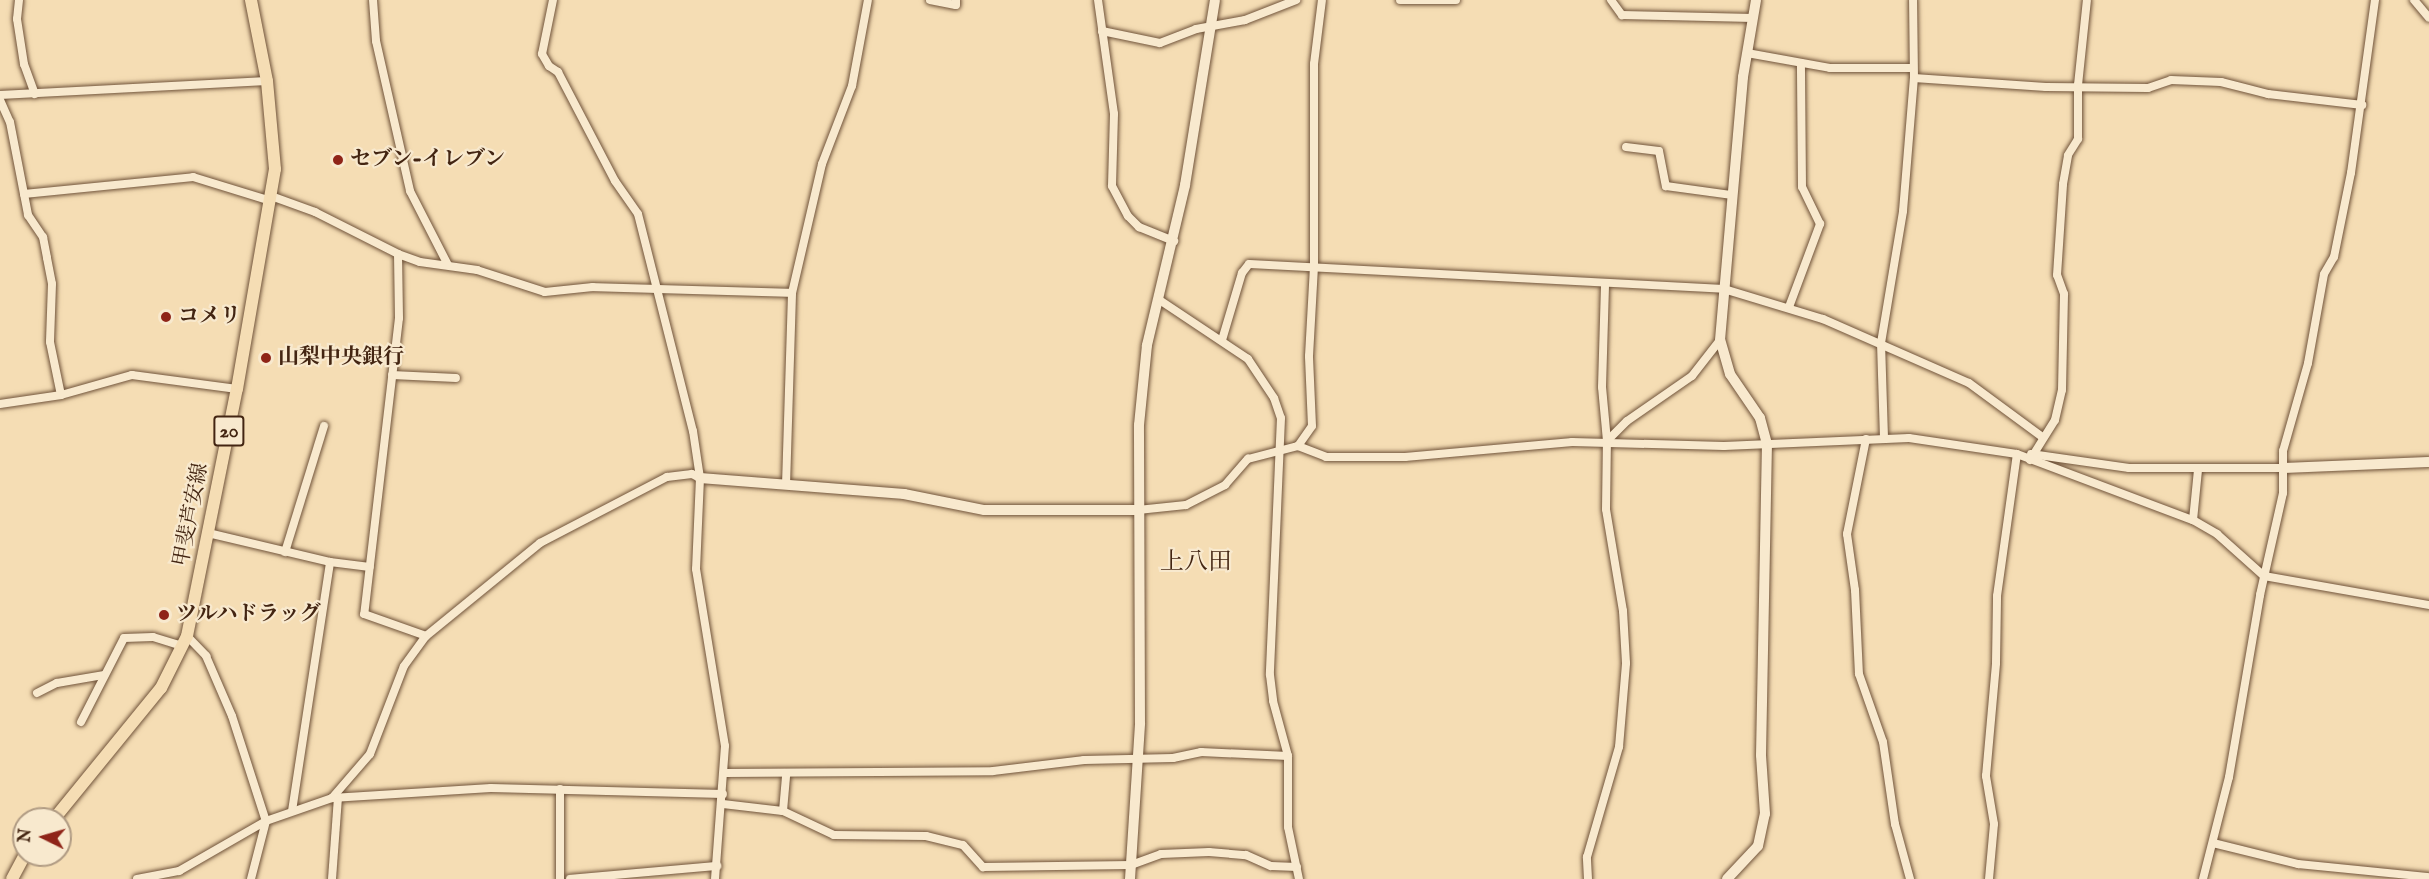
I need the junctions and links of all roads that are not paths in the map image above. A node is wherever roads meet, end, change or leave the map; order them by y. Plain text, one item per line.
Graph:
1 (19, 0) edge
2 (251, 0) edge
3 (373, 0) edge
4 (553, 0) edge
5 (868, 0) edge
6 (930, 0) edge
7 (956, 0) edge
8 (1098, 0) edge
9 (1215, 0) edge
10 (1296, 0) edge
11 (1322, 0) edge
12 (1400, 0) edge
13 (1456, 0) edge
14 (1611, 0) edge
15 (1756, 0) edge
16 (1913, 0) edge
17 (2087, 0) edge
18 (2374, 0) edge
19 (2414, 0) edge
20 (1754, 18) junction
21 (2429, 18) edge
22 (1211, 25) junction
23 (1102, 30) junction
24 (1747, 53) junction
25 (1801, 63) junction
26 (1914, 68) junction
27 (1914, 78) junction
28 (267, 81) junction
29 (2078, 85) junction
30 (34, 94) junction
31 (0, 98) edge
32 (2362, 105) junction
33 (1626, 147) dead end
34 (24, 194) junction
35 (1732, 195) junction
36 (271, 199) junction
37 (1174, 241) junction
38 (398, 254) junction
39 (448, 265) junction
40 (1314, 267) junction
41 (1605, 284) junction
42 (658, 288) junction
43 (1724, 289) junction
44 (792, 293) junction
45 (1158, 299) junction
46 (1789, 307) junction
47 (1222, 340) junction
48 (1720, 340) junction
49 (1881, 343) junction
50 (392, 375) junction
51 (456, 378) dead end
52 (237, 389) junction
53 (61, 395) junction
54 (0, 404) edge
55 (324, 426) dead end
56 (2042, 436) junction
57 (1884, 438) junction
58 (1866, 439) junction
59 (1607, 441) junction
60 (1767, 444) junction
61 (1298, 446) junction
62 (1282, 449) junction
63 (2000, 450) junction
64 (2017, 454) junction
65 (2032, 457) junction
66 (2429, 462) edge
67 (2283, 468) junction
68 (2198, 470) junction
69 (700, 478) junction
70 (786, 484) junction
71 (1138, 510) junction
72 (2193, 520) junction
73 (208, 533) junction
74 (285, 552) junction
75 (330, 562) junction
76 (370, 567) junction
77 (2264, 576) junction
78 (2429, 605) edge
79 (426, 636) junction
80 (185, 641) junction
81 (104, 675) junction
82 (37, 693) dead end
83 (81, 722) dead end
84 (1288, 756) junction
85 (1138, 761) junction
86 (725, 773) junction
87 (786, 773) junction
88 (560, 789) junction
89 (723, 794) junction
90 (335, 798) junction
91 (723, 804) junction
92 (64, 807) edge
93 (292, 811) junction
94 (783, 811) junction
95 (266, 821) junction
96 (2213, 843) junction
97 (1131, 865) junction
98 (717, 866) junction
99 (1297, 867) junction
100 (2429, 877) edge
101 (136, 879) edge
102 (251, 879) edge
103 (332, 879) edge
104 (560, 879) edge
105 (570, 879) edge
106 (715, 879) edge
107 (1130, 879) edge
108 (1299, 879) edge
109 (1588, 879) edge
110 (1727, 879) edge
111 (1910, 879) edge
112 (1989, 879) edge
113 (2204, 879) edge

1 - 30 street
2 - 28 main road, 甲斐芦安線 / 20
3 - 39 street
4 - 42 street
5 - 44 street
6 - 7 street
8 - 23 street
9 - 22 street
10 - 22 street
11 - 40 street
12 - 13 street
14 - 20 street
15 - 20 street
16 - 26 street
17 - 29 street
18 - 32 street
19 - 21 street
20 - 24 street
22 - 23 street
22 - 37 street
23 - 37 street
24 - 25 street
24 - 35 street
25 - 26 street
25 - 46 street
26 - 27 street
27 - 29 street
27 - 49 street
28 - 30 street
28 - 36 main road, 甲斐芦安線 / 20
29 - 32 street
29 - 56 street
30 - 31 street
31 - 34 street
32 - 67 street
33 - 35 street
34 - 36 street
34 - 53 street
35 - 43 street
36 - 38 street
36 - 52 main road, 甲斐芦安線 / 20
37 - 45 street
38 - 39 street
38 - 50 street
39 - 42 street
40 - 41 street
40 - 47 street
40 - 61 street
41 - 43 street
41 - 59 street
42 - 44 street
42 - 69 street
43 - 46 street
43 - 48 street
44 - 70 street
45 - 47 street
45 - 71 street
46 - 49 street
47 - 62 street
48 - 59 street
48 - 60 street
49 - 56 street
49 - 57 street
50 - 51 street
50 - 76 street
52 - 53 street
52 - 73 main road, 甲斐芦安線 / 20
53 - 54 street
55 - 74 street
56 - 65 street
57 - 58 street
57 - 63 street
58 - 60 street
58 - 111 street
59 - 60 street
59 - 61 street
59 - 109 street
60 - 110 street
61 - 62 street
62 - 71 street
62 - 84 street
63 - 64 street
63 - 65 street
64 - 65 street
64 - 112 street
65 - 68 street
65 - 72 street
66 - 67 street
67 - 68 street
67 - 77 street
68 - 72 street
69 - 70 street
69 - 79 street
69 - 86 street
70 - 71 street
71 - 85 street
72 - 77 street
73 - 74 street
73 - 80 main road, 甲斐芦安線 / 20
74 - 75 street
75 - 76 street
75 - 93 street
76 - 79 street
77 - 78 street
77 - 96 street
79 - 90 street
80 - 81 street
80 - 92 main road, 甲斐芦安線 / 20
80 - 95 street
81 - 82 street
81 - 83 street
84 - 85 street
84 - 99 street
85 - 87 street
85 - 97 street
86 - 87 street
86 - 89 street
87 - 94 street
88 - 89 street
88 - 90 street
88 - 104 street
89 - 91 street
90 - 93 street
90 - 103 street
91 - 94 street
91 - 98 street
93 - 95 street
94 - 97 street
95 - 101 street
95 - 102 street
96 - 100 street
96 - 113 street
97 - 99 street
97 - 107 street
98 - 105 street
98 - 106 street
99 - 108 street

